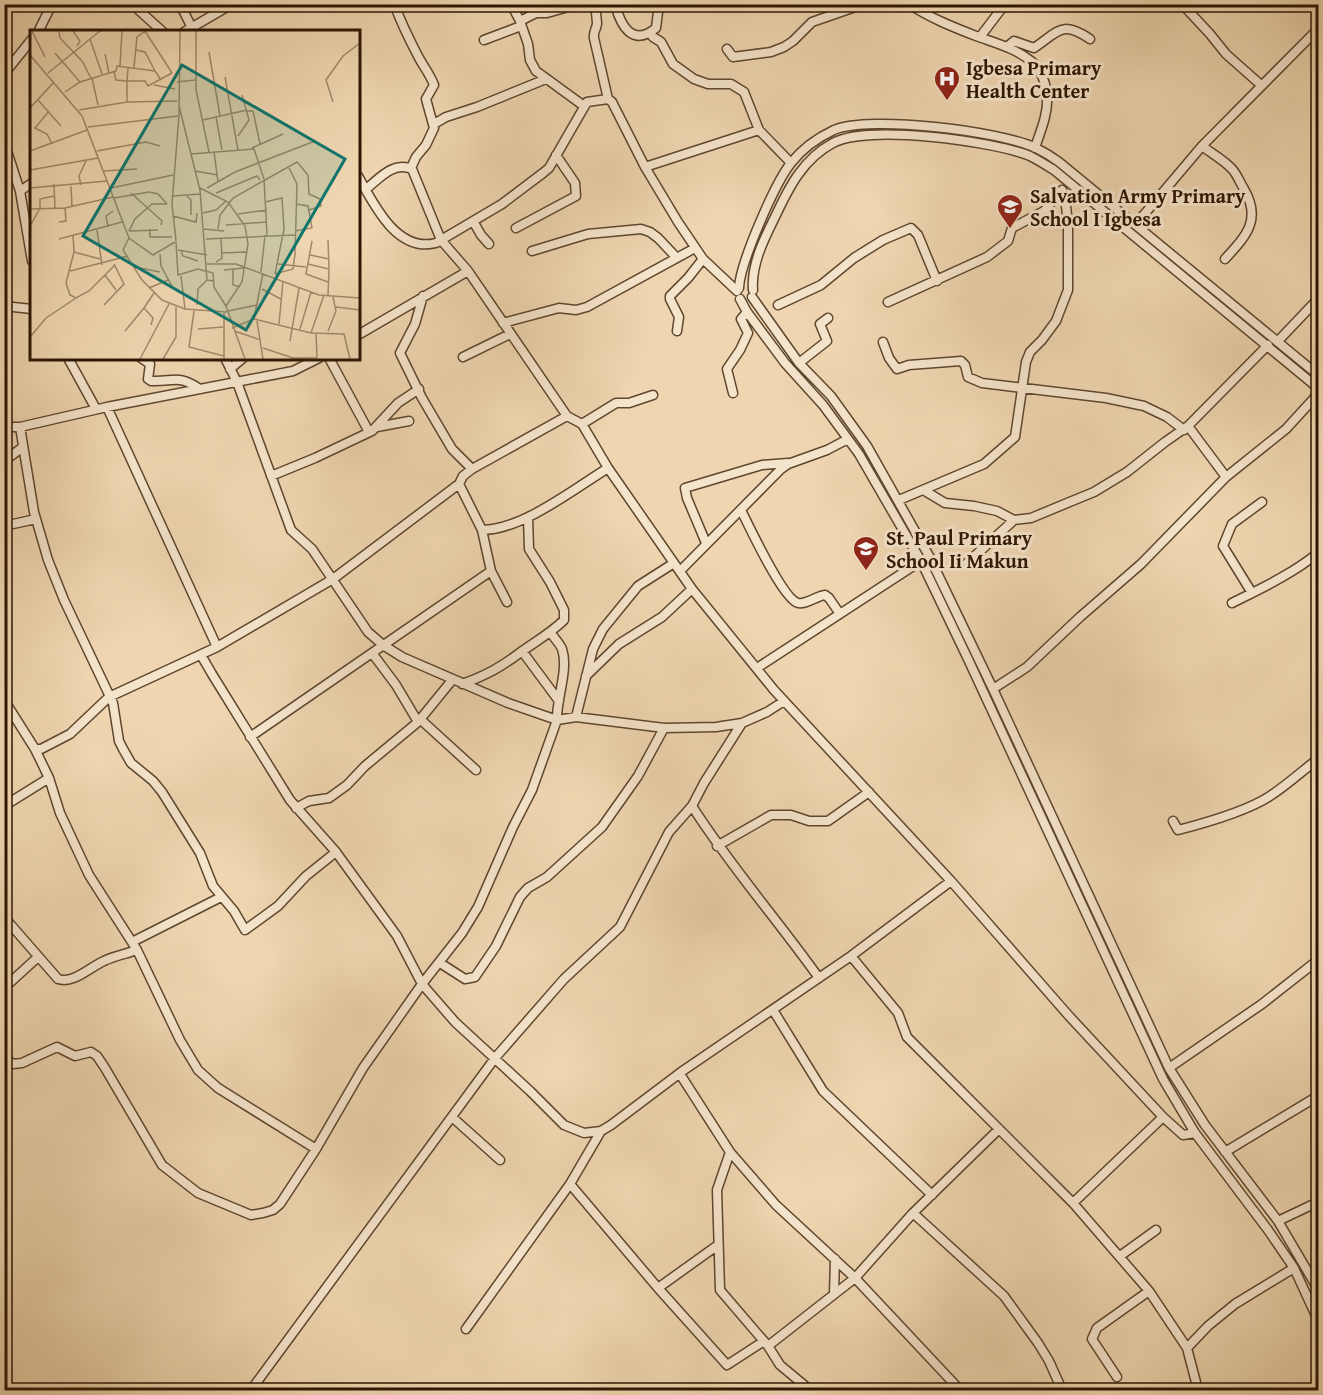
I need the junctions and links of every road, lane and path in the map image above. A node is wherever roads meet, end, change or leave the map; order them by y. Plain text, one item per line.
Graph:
1 (52, 4) edge
2 (132, 4) edge
3 (180, 4) edge
4 (232, 4) edge
5 (394, 4) edge
6 (511, 4) edge
7 (579, 4) edge
8 (596, 4) edge
9 (615, 4) edge
10 (659, 4) edge
11 (864, 4) edge
12 (909, 4) edge
13 (1005, 4) edge
14 (1182, 4) edge
15 (556, 7) edge
16 (521, 23) junction
17 (188, 29) edge
18 (1318, 29) edge
19 (42, 30) edge
20 (161, 30) edge
21 (650, 33) junction
22 (980, 37) junction
23 (1090, 39) dead end
24 (484, 40) dead end
25 (30, 42) edge
26 (1007, 47) junction
27 (727, 49) dead end
28 (4, 74) edge
29 (546, 79) junction
30 (1261, 85) junction
31 (608, 99) junction
32 (584, 106) junction
33 (434, 124) junction
34 (759, 130) junction
35 (4, 142) edge
36 (1202, 146) junction
37 (1035, 148) junction
38 (556, 155) junction
39 (791, 163) junction
40 (645, 167) junction
41 (411, 168) junction
42 (360, 179) edge
43 (1068, 182) junction
44 (30, 184) edge
45 (366, 189) junction
46 (20, 191) junction
47 (1061, 191) junction
48 (473, 221) junction
49 (1136, 224) junction
50 (516, 228) dead end
51 (441, 240) junction
52 (489, 244) dead end
53 (695, 248) junction
54 (30, 249) edge
55 (532, 251) dead end
56 (676, 257) junction
57 (703, 259) junction
58 (1225, 259) dead end
59 (468, 271) junction
60 (937, 281) junction
61 (739, 293) junction
62 (753, 294) junction
63 (423, 296) junction
64 (1318, 299) edge
65 (888, 302) dead end
66 (778, 305) dead end
67 (4, 306) edge
68 (30, 309) edge
69 (747, 312) junction
70 (828, 318) dead end
71 (504, 322) junction
72 (677, 331) dead end
73 (360, 334) edge
74 (510, 334) junction
75 (1278, 341) junction
76 (883, 342) dead end
77 (1268, 345) junction
78 (463, 357) dead end
79 (72, 360) edge
80 (144, 360) edge
81 (226, 360) edge
82 (241, 360) edge
83 (315, 360) edge
84 (330, 360) edge
85 (799, 363) junction
86 (230, 369) junction
87 (1318, 375) edge
88 (237, 382) junction
89 (1022, 387) junction
90 (1318, 388) edge
91 (200, 389) junction
92 (419, 389) junction
93 (733, 393) dead end
94 (1318, 394) edge
95 (653, 395) dead end
96 (107, 407) junction
97 (96, 409) junction
98 (567, 416) junction
99 (409, 421) dead end
100 (582, 424) junction
101 (4, 427) edge
102 (20, 427) junction
103 (1186, 428) junction
104 (372, 430) junction
105 (848, 439) junction
106 (23, 447) junction
107 (4, 461) edge
108 (788, 464) junction
109 (608, 468) junction
110 (472, 469) junction
111 (271, 476) junction
112 (1226, 477) junction
113 (459, 484) junction
114 (926, 490) junction
115 (899, 500) junction
116 (1262, 502) dead end
117 (741, 510) junction
118 (528, 518) junction
119 (36, 519) junction
120 (1014, 520) junction
121 (4, 526) edge
122 (482, 530) junction
123 (706, 543) junction
124 (1318, 553) edge
125 (921, 561) junction
126 (674, 563) junction
127 (967, 563) dead end
128 (491, 571) junction
129 (680, 571) junction
130 (333, 579) junction
131 (692, 589) junction
132 (1252, 593) junction
133 (507, 602) dead end
134 (1232, 603) dead end
135 (840, 615) junction
136 (551, 633) junction
137 (383, 645) junction
138 (217, 647) junction
139 (522, 651) junction
140 (372, 653) junction
141 (201, 655) junction
142 (757, 668) junction
143 (585, 676) junction
144 (453, 679) junction
145 (462, 684) junction
146 (993, 689) junction
147 (110, 697) junction
148 (4, 700) edge
149 (559, 701) junction
150 (784, 701) junction
151 (576, 717) junction
152 (557, 720) junction
153 (419, 721) junction
154 (742, 723) junction
155 (664, 728) junction
156 (250, 737) junction
157 (35, 749) junction
158 (1318, 759) edge
159 (476, 770) dead end
160 (49, 778) junction
161 (869, 792) junction
162 (4, 806) edge
163 (692, 806) junction
164 (296, 808) junction
165 (1173, 821) dead end
166 (717, 846) junction
167 (336, 852) junction
168 (951, 880) junction
169 (221, 897) junction
170 (4, 917) edge
171 (134, 946) junction
172 (851, 956) junction
173 (38, 957) junction
174 (1318, 960) edge
175 (440, 963) junction
176 (819, 978) junction
177 (422, 984) junction
178 (4, 988) edge
179 (773, 1010) junction
180 (4, 1057) edge
181 (495, 1058) junction
182 (1169, 1068) junction
183 (680, 1074) junction
184 (1318, 1096) edge
185 (452, 1117) junction
186 (1163, 1117) junction
187 (998, 1130) junction
188 (601, 1131) junction
189 (1195, 1133) junction
190 (316, 1149) junction
191 (730, 1152) junction
192 (1224, 1152) junction
193 (500, 1160) dead end
194 (570, 1184) junction
195 (932, 1195) junction
196 (1318, 1202) edge
197 (1073, 1203) junction
198 (913, 1213) junction
199 (1278, 1221) junction
200 (1156, 1230) dead end
201 (718, 1245) junction
202 (1120, 1256) junction
203 (835, 1259) junction
204 (1294, 1268) junction
205 (855, 1278) junction
206 (658, 1288) junction
207 (1318, 1289) edge
208 (1149, 1291) junction
209 (834, 1294) junction
210 (1318, 1320) edge
211 (466, 1329) dead end
212 (766, 1343) junction
213 (1187, 1348) junction
214 (1117, 1377) dead end
215 (251, 1390) edge
216 (810, 1390) edge
217 (960, 1390) edge
218 (1062, 1390) edge
219 (1197, 1390) edge

1 - 19 street
2 - 20 street
3 - 17 street
4 - 17 street
5 - 33 street
6 - 16 street
7 - 15 street
8 - 31 street
9 - 21 street
10 - 21 street
11 - 27 street
12 - 22 street
13 - 22 street
14 - 30 street
15 - 16 street
16 - 24 street
16 - 29 street
18 - 30 street
21 - 34 street
22 - 26 street
23 - 26 street
25 - 28 street
26 - 37 street
29 - 32 street
29 - 33 street
30 - 36 street
31 - 32 street
31 - 40 street
32 - 38 street
33 - 41 street
34 - 39 street
34 - 40 street
35 - 46 street
36 - 49 street
36 - 58 street
37 - 39 street
37 - 49 street
38 - 48 street
38 - 50 street
39 - 61 street
40 - 53 street
41 - 45 street
41 - 51 street
42 - 45 street
43 - 47 street
43 - 62 street
43 - 77 street
44 - 46 street
45 - 51 street
46 - 54 street
47 - 60 street
47 - 89 street
48 - 51 street
48 - 52 street
49 - 75 street
51 - 59 street
53 - 56 street
53 - 57 street
55 - 56 street
56 - 71 street
57 - 61 street
57 - 72 street
59 - 63 street
59 - 71 street
60 - 65 street
60 - 66 street
61 - 62 street
61 - 62 street
61 - 69 street
62 - 85 street
63 - 73 street
63 - 92 street
64 - 75 street
67 - 68 street
69 - 93 street
69 - 105 street
70 - 85 street
71 - 74 street
74 - 78 street
74 - 98 street
75 - 87 street
76 - 89 street
77 - 90 street
77 - 103 street
79 - 97 street
80 - 91 street
81 - 86 street
82 - 86 street
83 - 88 street
84 - 104 street
85 - 115 street
86 - 88 street
88 - 91 street
88 - 111 street
89 - 103 street
89 - 114 street
91 - 96 street
92 - 104 street
92 - 110 street
94 - 112 street
95 - 100 street
96 - 97 street
96 - 138 street
97 - 102 street
98 - 100 street
98 - 110 street
99 - 104 street
100 - 109 street
101 - 102 street
102 - 106 street
103 - 112 street
103 - 120 street
104 - 111 street
105 - 108 street
105 - 125 street
106 - 107 street
106 - 119 street
108 - 117 street
108 - 123 street
109 - 118 street
109 - 126 street
110 - 113 street
111 - 130 street
112 - 146 street
113 - 122 street
113 - 130 street
114 - 115 street
114 - 120 street
115 - 146 street
116 - 132 street
117 - 123 street
117 - 135 street
118 - 122 street
118 - 136 street
119 - 121 street
119 - 147 street
120 - 127 street
122 - 128 street
123 - 129 street
124 - 132 street
125 - 135 street
125 - 189 street
126 - 129 street
126 - 143 street
128 - 133 street
128 - 137 street
129 - 131 street
130 - 137 street
130 - 138 street
131 - 142 street
131 - 143 street
132 - 134 street
135 - 142 street
136 - 139 street
136 - 149 street
137 - 140 street
137 - 144 street
138 - 141 street
139 - 145 street
139 - 149 street
140 - 153 street
140 - 156 street
141 - 147 street
141 - 156 street
142 - 150 street
143 - 151 street
144 - 145 street
144 - 153 street
145 - 152 street
146 - 182 street
147 - 157 street
147 - 169 street
148 - 157 street
149 - 152 street
150 - 154 street
150 - 161 street
151 - 152 street
151 - 155 street
152 - 175 street
153 - 159 street
153 - 164 street
154 - 155 street
154 - 163 street
155 - 175 street
156 - 164 street
157 - 160 street
158 - 165 street
160 - 162 street
160 - 171 street
161 - 166 street
161 - 168 street
163 - 166 street
163 - 181 street
164 - 167 street
166 - 176 street
167 - 169 street
167 - 177 street
168 - 172 street
168 - 186 street
169 - 171 street
170 - 173 street
171 - 173 street
171 - 190 street
172 - 176 street
172 - 187 street
173 - 178 street
174 - 182 street
175 - 177 street
176 - 179 street
177 - 181 street
177 - 190 street
179 - 183 street
179 - 195 street
180 - 190 street
181 - 185 street
181 - 188 street
182 - 192 street
183 - 188 street
183 - 191 street
184 - 192 street
185 - 193 street
185 - 215 street
186 - 189 street
186 - 197 street
187 - 195 street
187 - 197 street
188 - 194 street
189 - 204 street
191 - 201 street
191 - 203 street
192 - 199 street
194 - 206 street
194 - 211 street
195 - 198 street
196 - 199 street
197 - 202 street
198 - 205 street
198 - 218 street
199 - 207 street
200 - 202 street
201 - 206 street
201 - 212 street
202 - 208 street
203 - 205 street
203 - 209 street
204 - 210 street
204 - 213 street
205 - 209 street
205 - 217 street
206 - 212 street
208 - 213 street
208 - 214 street
209 - 212 street
212 - 216 street
213 - 219 street

